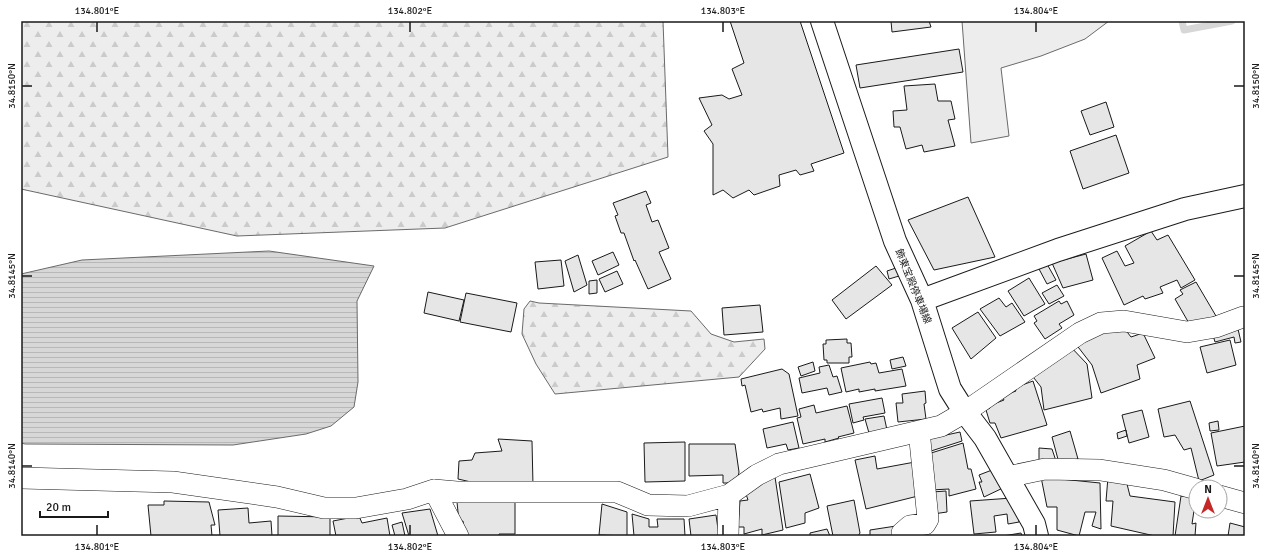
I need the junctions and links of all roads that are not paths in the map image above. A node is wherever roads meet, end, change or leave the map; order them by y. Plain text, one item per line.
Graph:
1 (822, 21) edge
2 (1245, 196) edge
3 (922, 300) junction
4 (1244, 314) edge
5 (965, 412) junction
6 (919, 431) junction
7 (1007, 477) junction
8 (21, 478) edge
9 (1188, 487) edge
10 (434, 490) junction
11 (729, 495) junction
12 (1228, 498) edge
13 (1245, 503) edge
14 (458, 536) edge
15 (728, 536) edge
16 (902, 536) edge
17 (1037, 536) edge

1 - 3 main road, 飾東宝殿停車場線
2 - 3 main road
3 - 5 main road, 飾東宝殿停車場線
4 - 5 street
5 - 6 street
5 - 7 main road, 飾東宝殿停車場線
6 - 11 street
6 - 16 street
7 - 9 street
7 - 17 main road, 飾東宝殿停車場線
8 - 10 street
10 - 11 street
10 - 14 street
11 - 15 street
12 - 13 street

